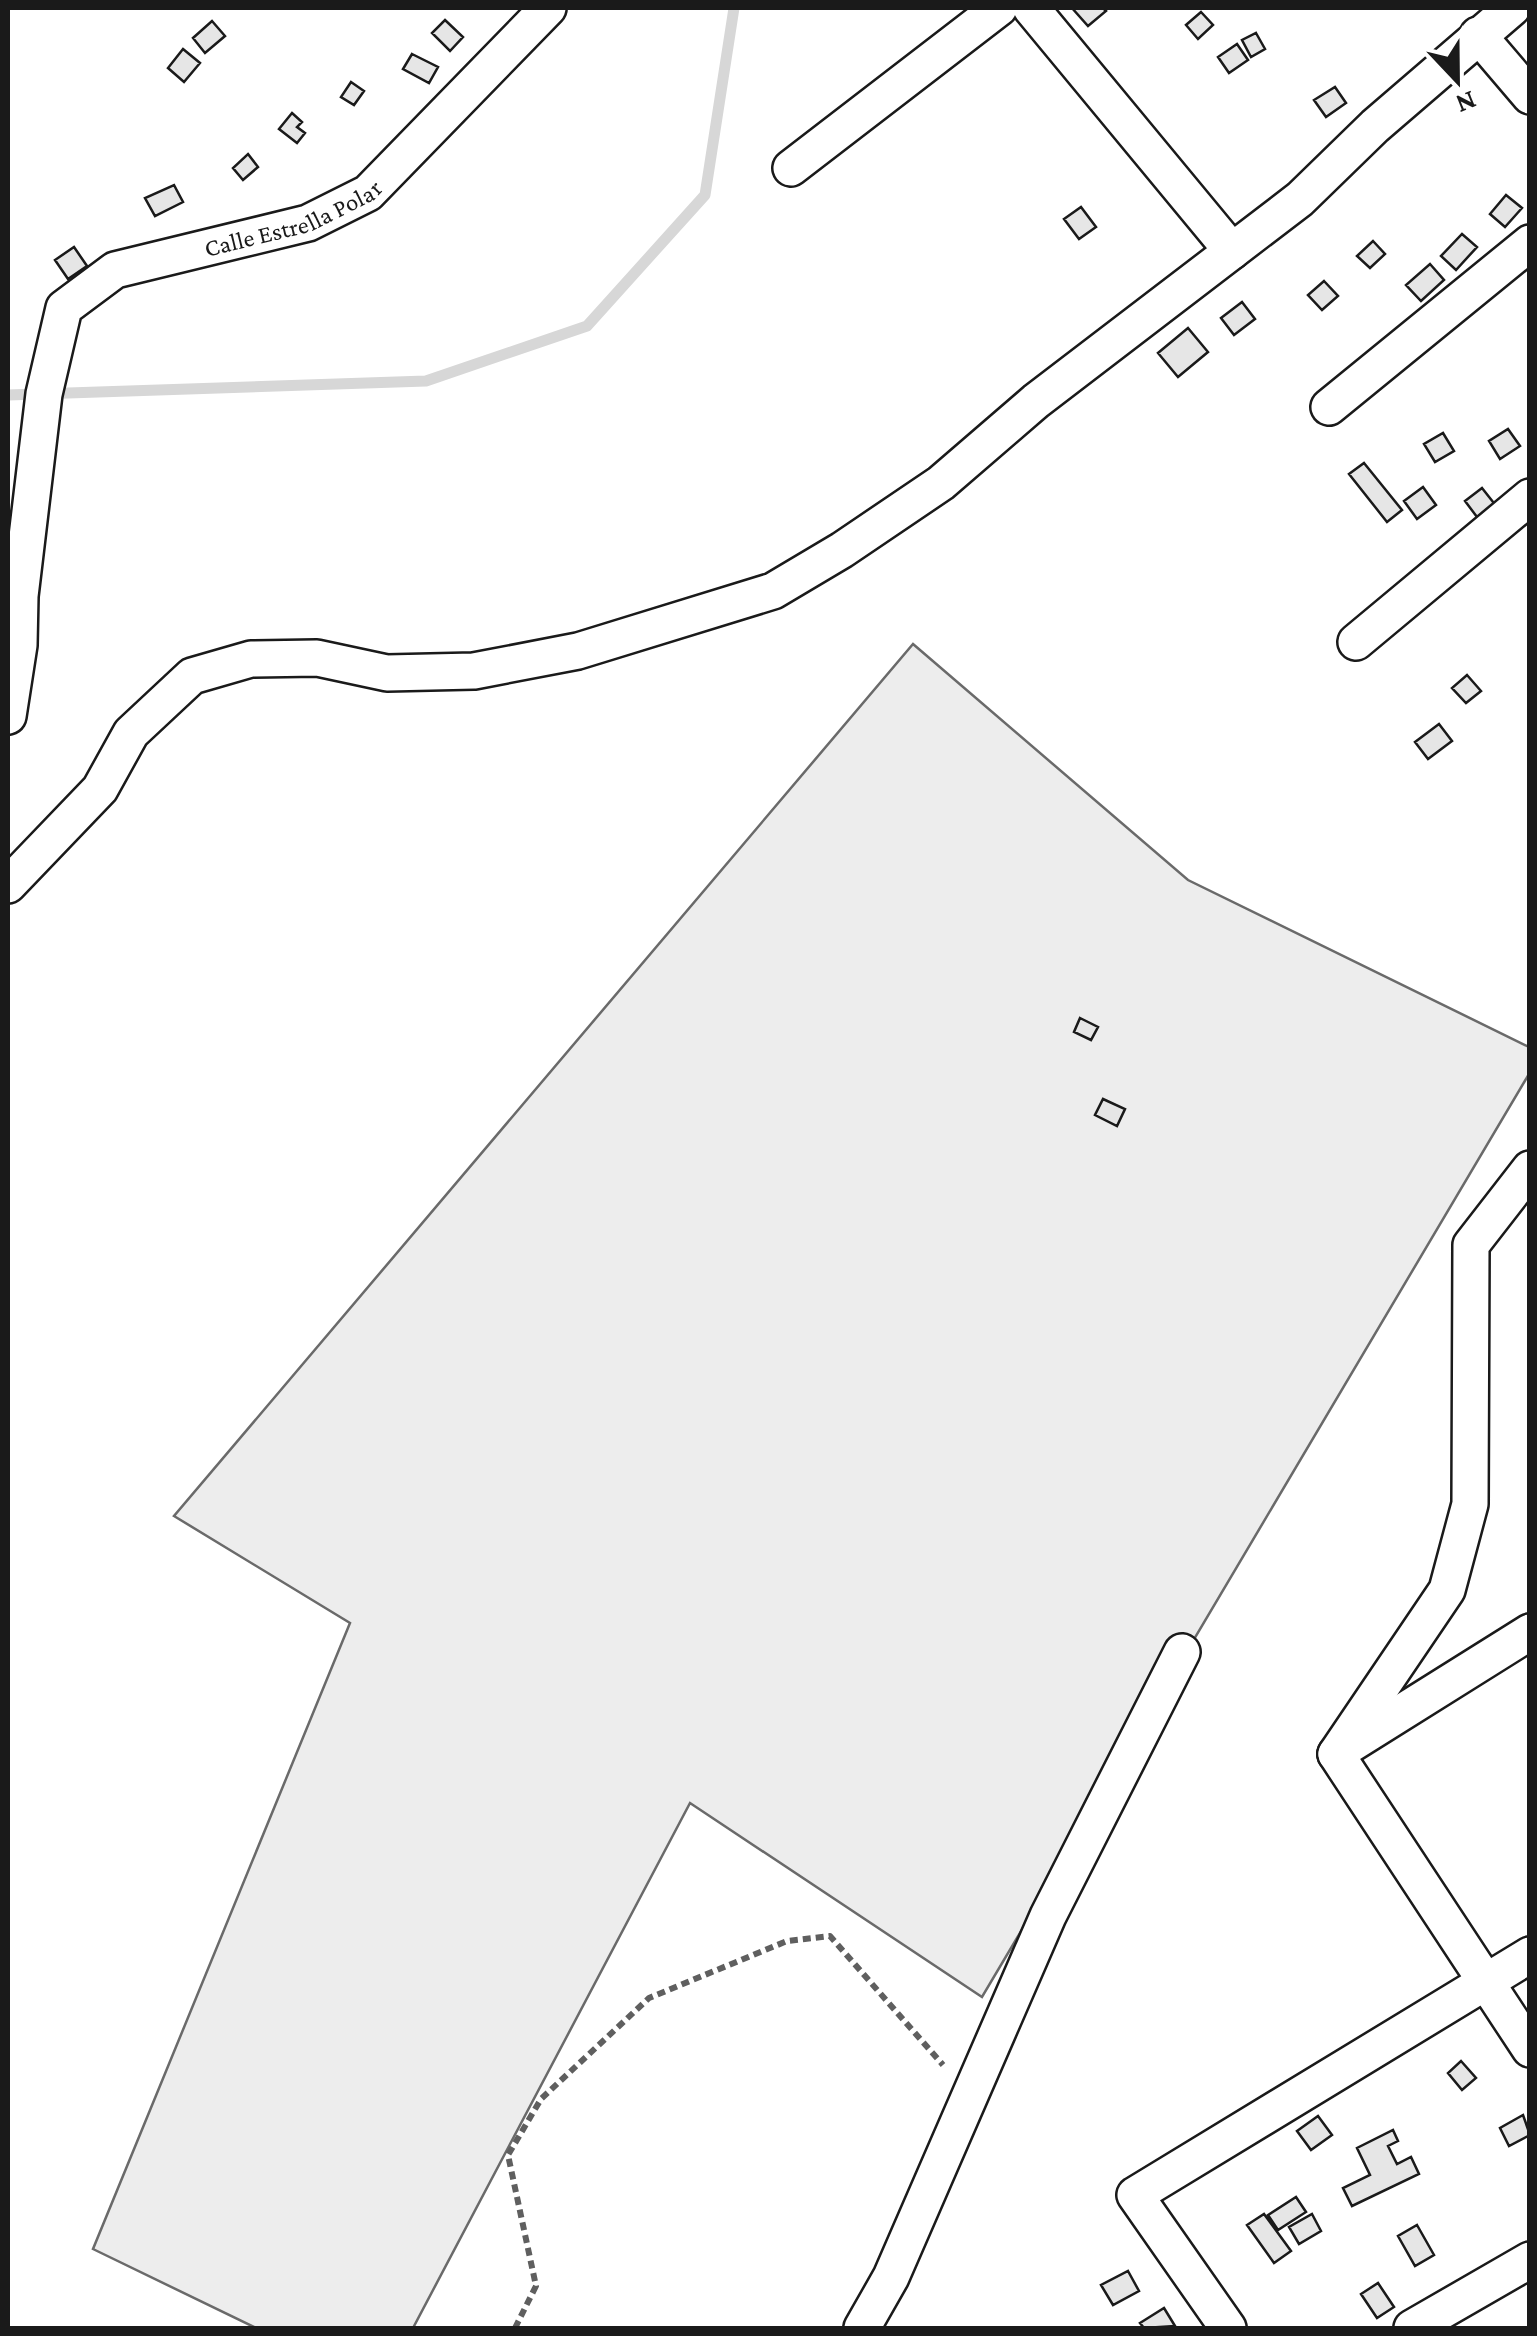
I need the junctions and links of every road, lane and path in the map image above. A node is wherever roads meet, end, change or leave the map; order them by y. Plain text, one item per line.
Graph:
1 (548, 8) edge
2 (999, 8) edge
3 (1031, 8) edge
4 (1512, 8) edge
5 (1478, 35) junction
6 (1530, 96) edge
7 (791, 168) dead end
8 (1530, 244) edge
9 (1232, 251) junction
10 (1329, 407) dead end
11 (1530, 498) edge
12 (1356, 642) dead end
13 (8, 716) edge
14 (8, 885) edge
15 (1530, 1168) edge
16 (1530, 1632) edge
17 (1182, 1652) dead end
18 (1336, 1754) junction
19 (1530, 1955) edge
20 (1488, 1981) junction
21 (1530, 2049) edge
22 (968, 2102) junction
23 (1530, 2260) edge
24 (514, 2328) edge
25 (862, 2328) edge
26 (1228, 2328) edge
27 (1412, 2328) edge

1 - 13 street, Calle Estrella Polar
2 - 7 street
3 - 9 street
4 - 5 street
5 - 6 street
5 - 9 street
8 - 10 street
9 - 14 street
11 - 12 street
15 - 18 street
16 - 18 street
17 - 22 street
18 - 20 street
19 - 20 street
20 - 21 street
20 - 26 street
22 - 24 path
22 - 25 street
23 - 27 street

